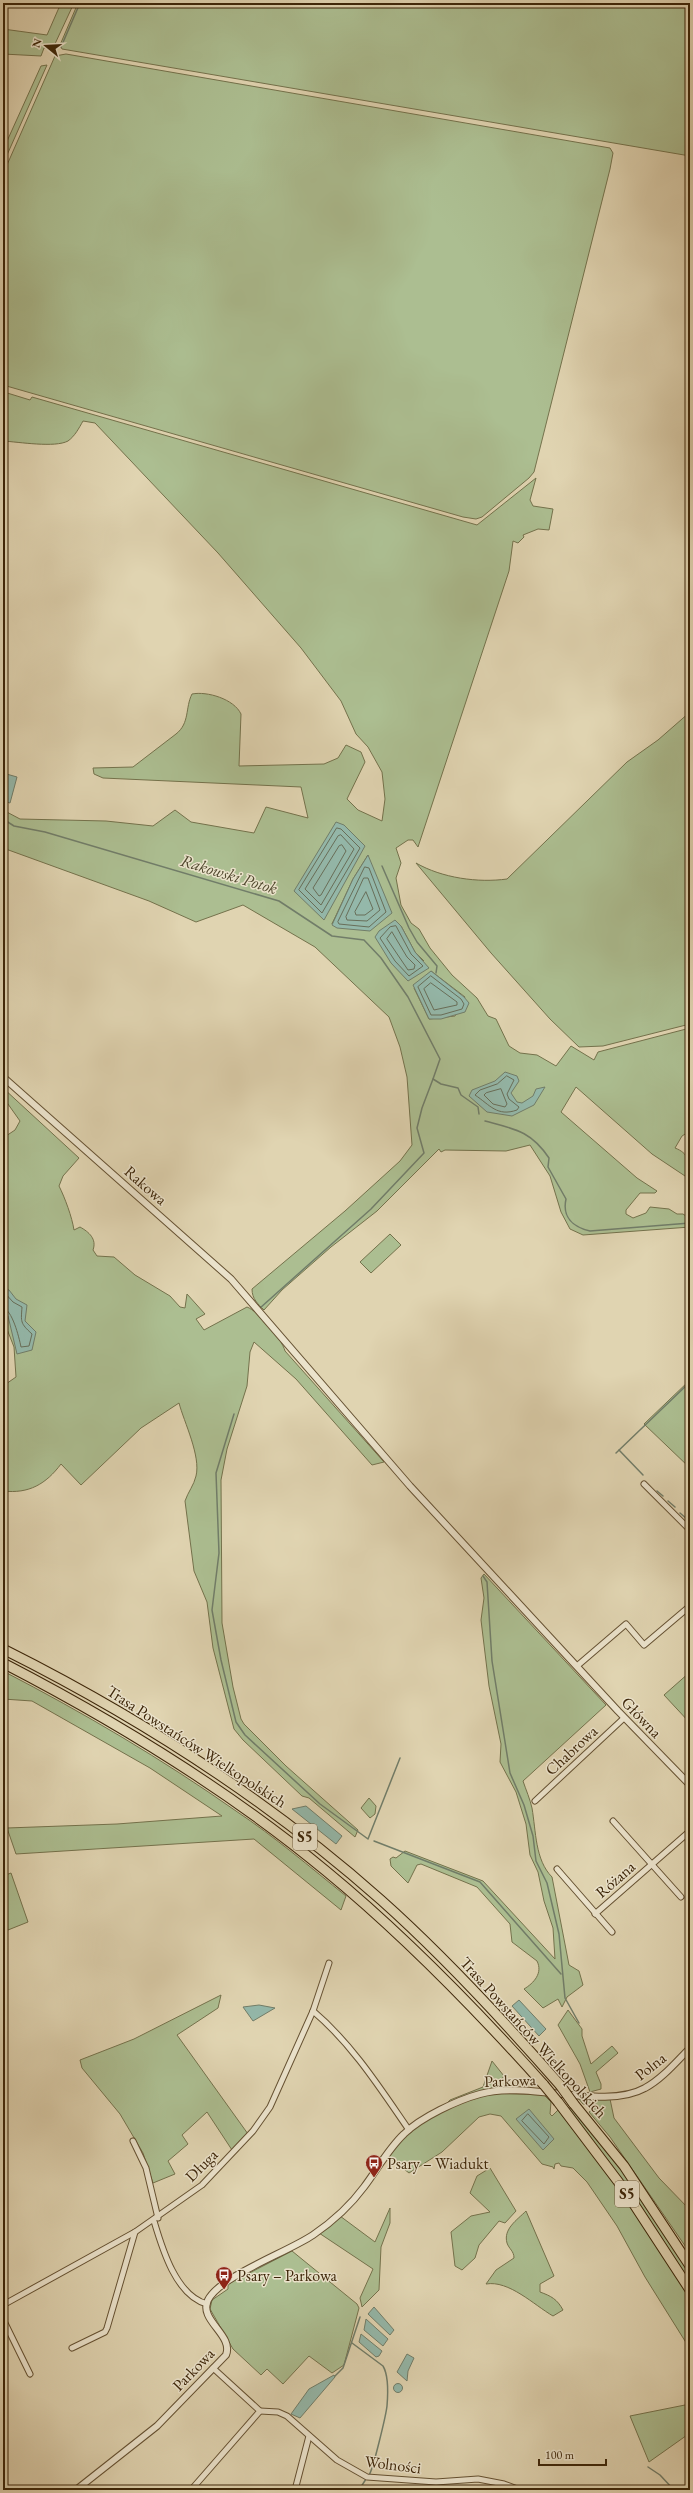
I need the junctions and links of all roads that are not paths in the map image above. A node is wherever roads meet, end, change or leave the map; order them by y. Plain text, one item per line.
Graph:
1 (3, 1077) edge
2 (644, 1484) dead end
3 (690, 1530) edge
4 (689, 1609) edge
5 (3, 1648) edge
6 (3, 1663) edge
7 (577, 1666) junction
8 (624, 1718) junction
9 (690, 1785) edge
10 (535, 1801) dead end
11 (613, 1821) dead end
12 (690, 1831) edge
13 (651, 1864) junction
14 (556, 1869) dead end
15 (681, 1897) dead end
16 (595, 1914) junction
17 (612, 1932) dead end
18 (329, 1963) dead end
19 (313, 2011) junction
20 (690, 2048) edge
21 (597, 2095) joint
22 (409, 2130) junction
23 (133, 2141) dead end
24 (156, 2219) junction
25 (135, 2232) junction
26 (690, 2266) edge
27 (690, 2290) edge
28 (207, 2304) junction
29 (3, 2305) edge
30 (3, 2319) edge
31 (72, 2348) dead end
32 (213, 2368) junction
33 (30, 2374) dead end
34 (260, 2411) junction
35 (309, 2436) junction
36 (76, 2490) edge
37 (191, 2490) edge
38 (295, 2490) edge
39 (520, 2490) edge

1 - 7 street, Rakowa
2 - 3 street
4 - 7 street
5 - 26 highway, Trasa Powstańców Wielkopolskich / S5, bridge
6 - 27 highway, Trasa Powstańców Wielkopolskich / S5, bridge
7 - 8 street, Główna
8 - 9 street, Główna
8 - 10 street, Chabrowa
11 - 13 street, Różana
12 - 13 street, Różana
13 - 15 street, Różana
13 - 16 street, Różana
14 - 16 street, Różana
16 - 17 street, Różana
18 - 19 street, Długa
19 - 22 street
19 - 24 street, Długa
20 - 21 street, Polna
21 - 22 street, Parkowa
22 - 28 street, Parkowa
23 - 24 street
24 - 25 street, Długa
24 - 28 street
25 - 29 street, Długa
25 - 31 street
28 - 32 street, Parkowa
30 - 33 street
32 - 34 street
32 - 36 street, Parkowa
34 - 35 street, Wolności
34 - 37 street
35 - 38 street
35 - 39 street, Wolności

